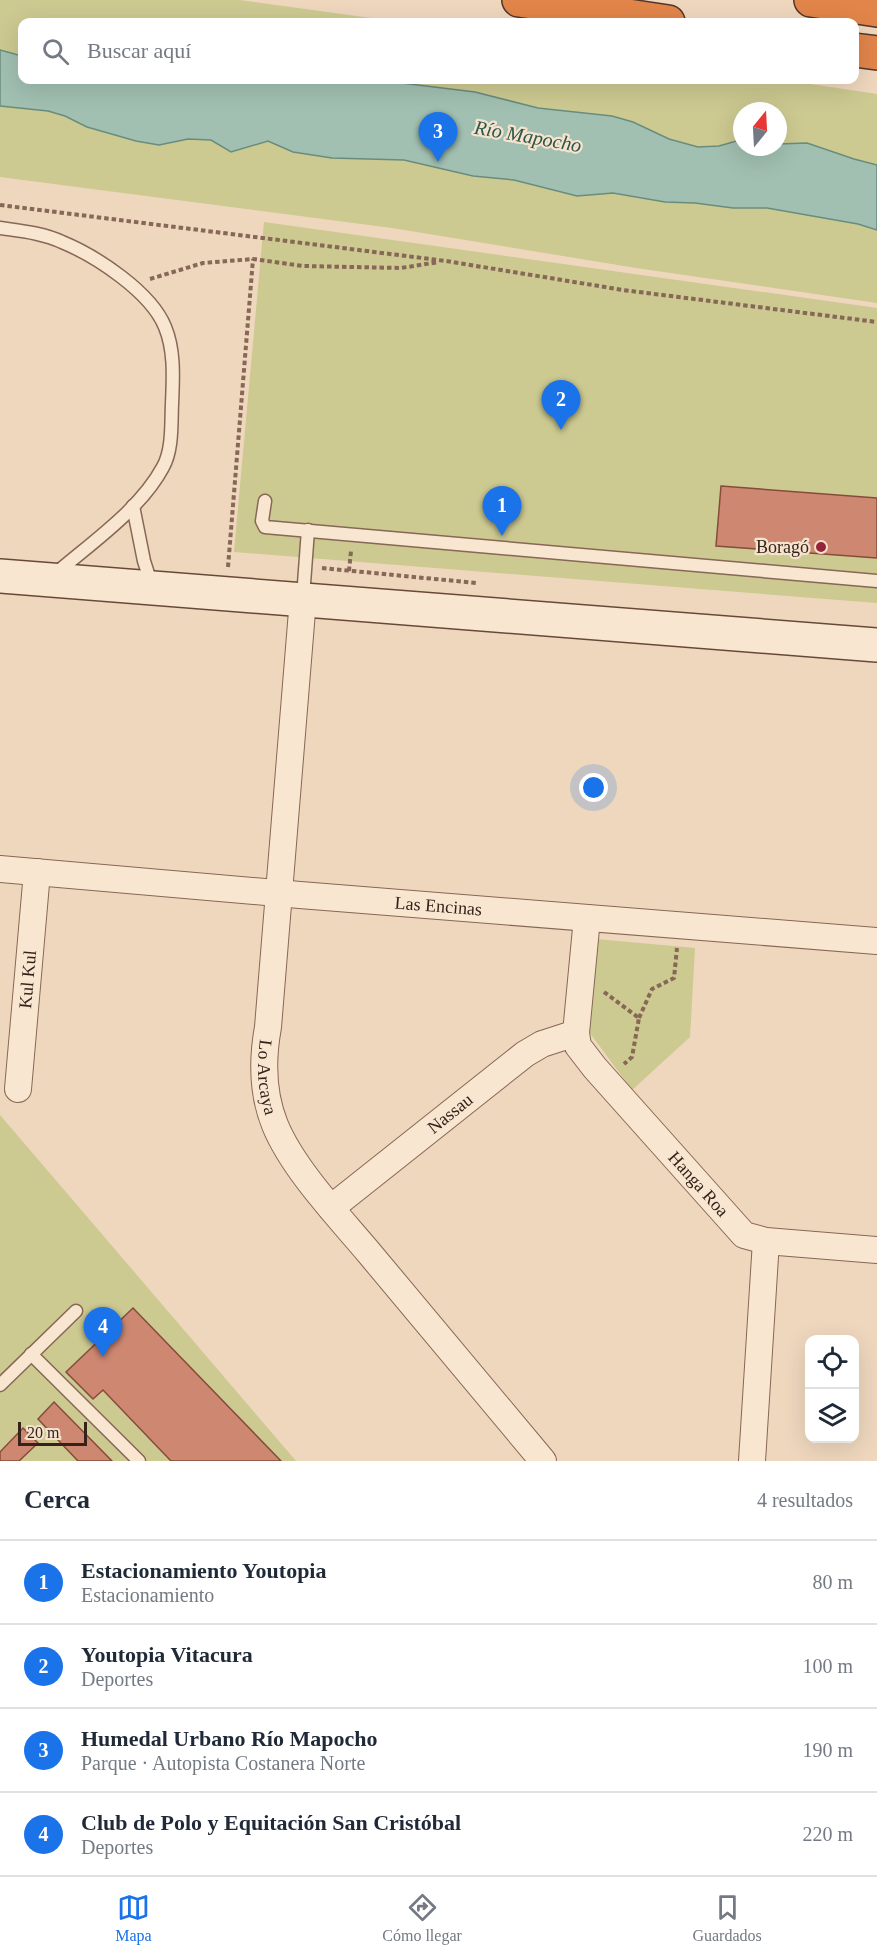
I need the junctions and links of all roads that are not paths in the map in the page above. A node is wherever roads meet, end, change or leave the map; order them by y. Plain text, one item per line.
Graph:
1 (519, 0) edge
2 (811, 0) edge
3 (877, 10) edge
4 (641, 18) edge
5 (859, 51) edge
6 (877, 53) edge
7 (0, 228) edge
8 (265, 501) dead end
9 (133, 506) junction
10 (308, 530) junction
11 (0, 576) edge
12 (49, 580) junction
13 (877, 581) edge
14 (153, 587) junction
15 (303, 599) junction
16 (877, 645) edge
17 (0, 869) edge
18 (37, 872) junction
19 (278, 893) junction
20 (587, 918) junction
21 (877, 941) edge
22 (576, 1033) junction
23 (18, 1089) dead end
24 (332, 1208) junction
25 (766, 1241) junction
26 (877, 1250) edge
27 (76, 1311) dead end
28 (31, 1354) junction
29 (0, 1385) edge
30 (139, 1461) edge
31 (543, 1461) edge
32 (752, 1461) edge

1 - 4 highway
2 - 3 highway
5 - 6 highway
7 - 9 lane
8 - 10 lane
9 - 12 lane
9 - 14 lane
10 - 13 lane
10 - 15 lane
11 - 12 main road
12 - 14 main road
14 - 15 main road
15 - 16 main road
15 - 19 street, Lo Arcaya
17 - 18 street, Las Encinas
18 - 19 street, Las Encinas
18 - 23 street, Kul Kul
19 - 20 street, Las Encinas
19 - 24 street, Lo Arcaya
20 - 21 street, Las Encinas
20 - 22 street
22 - 24 street, Nassau
22 - 25 street, Hanga Roa
24 - 31 street, Lo Arcaya
25 - 26 street, Hanga Roa
25 - 32 street
27 - 28 lane
28 - 29 lane
28 - 30 lane

